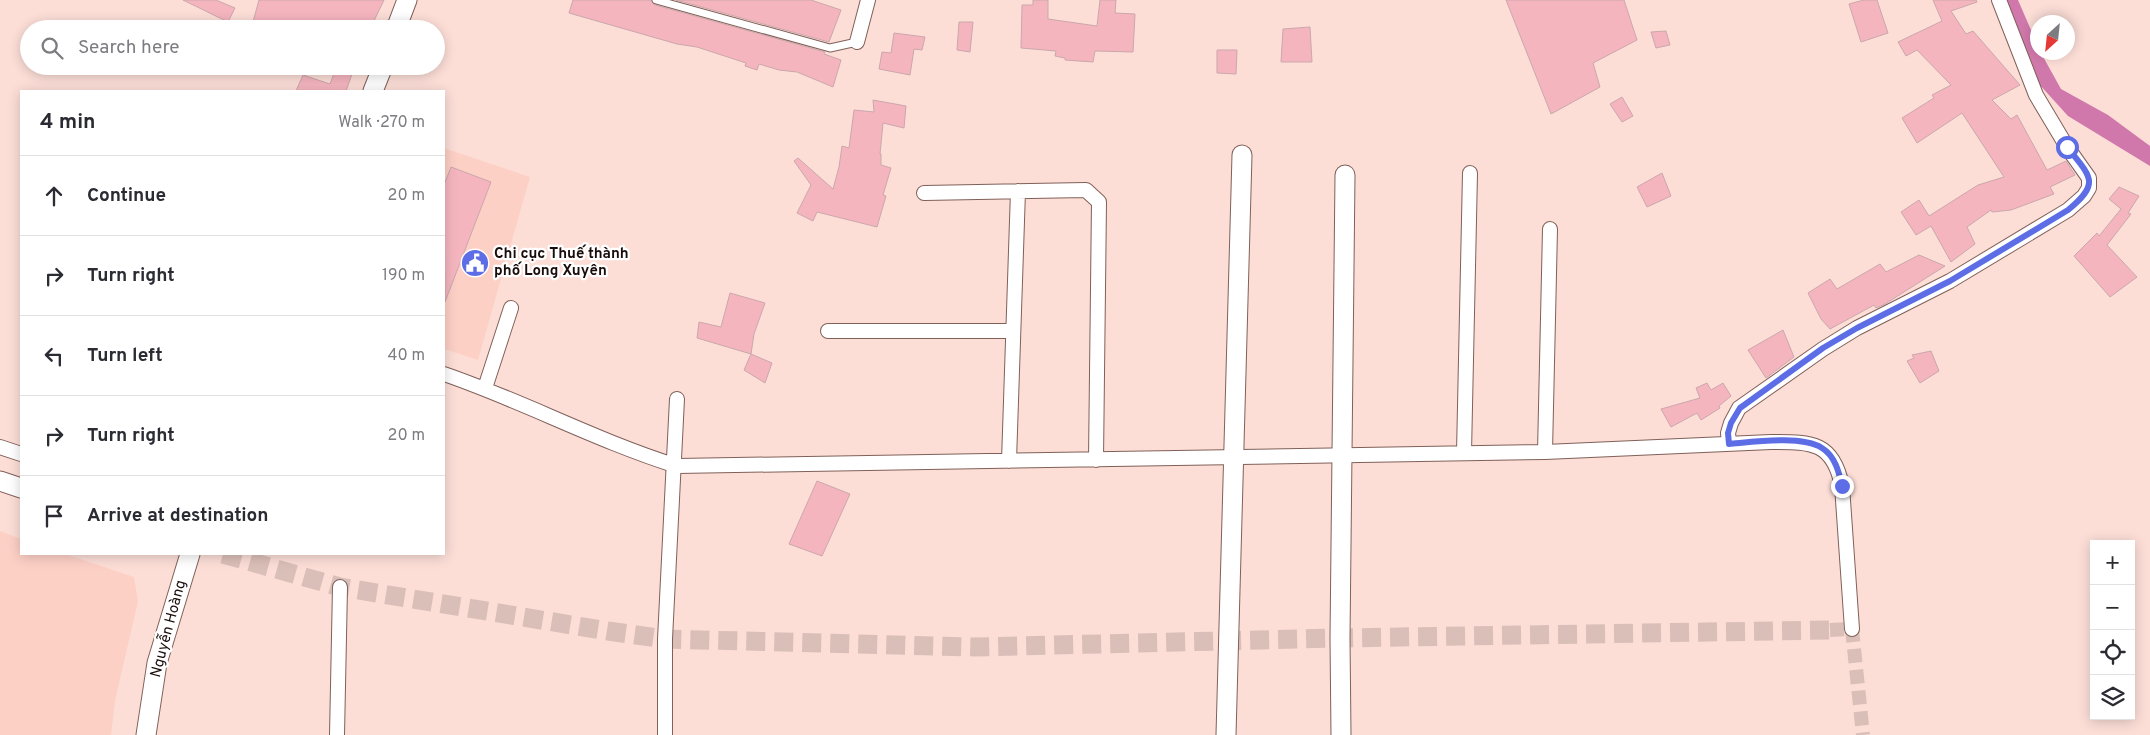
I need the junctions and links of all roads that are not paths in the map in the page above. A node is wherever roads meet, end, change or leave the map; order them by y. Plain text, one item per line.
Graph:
1 (407, 0) edge
2 (656, 0) edge
3 (868, 0) edge
4 (1999, 0) edge
5 (399, 20) edge
6 (857, 42) joint
7 (380, 75) edge
8 (374, 90) edge
9 (1242, 155) dead end
10 (1470, 173) dead end
11 (1345, 176) dead end
12 (1018, 191) junction
13 (924, 193) dead end
14 (1550, 229) dead end
15 (511, 308) dead end
16 (828, 331) dead end
17 (1013, 331) junction
18 (445, 374) edge
19 (485, 388) junction
20 (677, 399) dead end
21 (1729, 444) junction
22 (0, 447) edge
23 (1545, 452) junction
24 (1464, 453) junction
25 (20, 454) edge
26 (1342, 457) junction
27 (1233, 458) junction
28 (1096, 460) junction
29 (1009, 461) junction
30 (674, 465) junction
31 (0, 481) edge
32 (20, 488) edge
33 (190, 555) edge
34 (340, 587) dead end
35 (1852, 629) dead end
36 (146, 735) edge
37 (337, 735) edge
38 (665, 735) edge
39 (1226, 735) edge
40 (1341, 735) edge

1 - 5 street
2 - 6 lane
3 - 6 street
4 - 21 street
7 - 8 street
9 - 27 street
10 - 24 street
11 - 26 street
12 - 13 street
12 - 17 street
12 - 28 street
14 - 23 street
15 - 19 street
16 - 17 street
17 - 29 street
18 - 19 street
19 - 30 street
20 - 30 street
21 - 23 street
21 - 35 street
22 - 25 street
23 - 24 street
24 - 26 street
26 - 27 street
26 - 40 street
27 - 28 street
27 - 39 street
28 - 29 street
29 - 30 street
30 - 38 street
31 - 32 street
33 - 36 street, Nguyễn Hoàng
34 - 37 street

